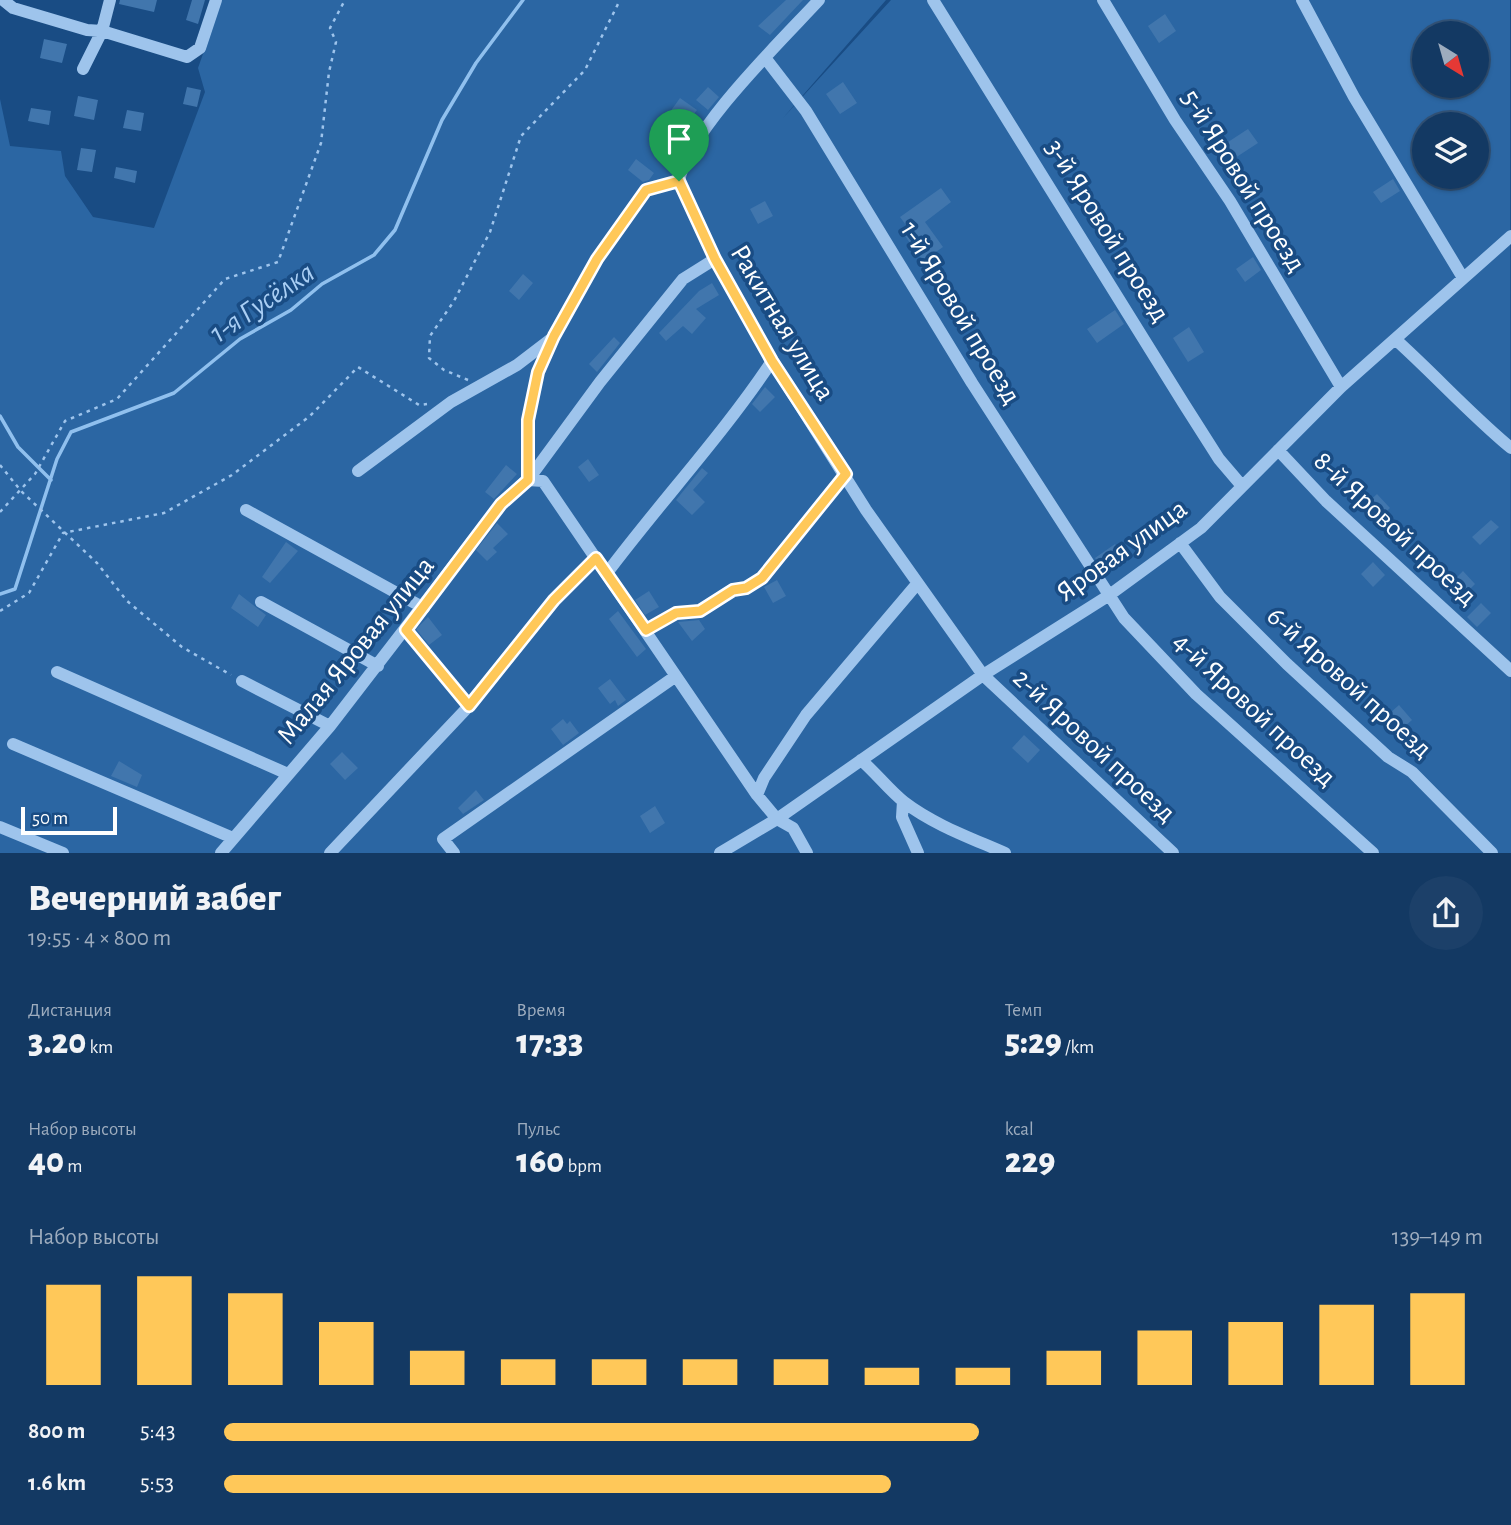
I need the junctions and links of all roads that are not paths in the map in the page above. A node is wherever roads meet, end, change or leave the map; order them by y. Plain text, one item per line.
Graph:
1 (3, 0) edge
2 (110, 0) edge
3 (216, 0) edge
4 (819, 0) edge
5 (933, 0) edge
6 (1103, 0) edge
7 (1302, 0) edge
8 (102, 30) junction
9 (766, 59) junction
10 (82, 69) dead end
11 (679, 181) junction
12 (1511, 236) edge
13 (715, 259) junction
14 (1464, 278) junction
15 (554, 336) junction
16 (1395, 339) junction
17 (772, 361) junction
18 (1341, 387) junction
19 (528, 420) road end
20 (1511, 448) edge
21 (1278, 450) junction
22 (358, 471) dead end
23 (846, 474) junction
24 (528, 480) junction
25 (1242, 486) junction
26 (246, 510) dead end
27 (1180, 543) junction
28 (596, 558) junction
29 (607, 573) junction
30 (917, 584) junction
31 (1108, 596) junction
32 (261, 602) dead end
33 (424, 608) junction
34 (406, 630) junction
35 (646, 630) junction
36 (378, 666) junction
37 (1511, 671) edge
38 (57, 672) dead end
39 (983, 675) junction
40 (676, 676) junction
41 (242, 681) road end
42 (469, 706) junction
43 (330, 726) junction
44 (13, 744) dead end
45 (861, 760) junction
46 (288, 774) junction
47 (757, 795) junction
48 (903, 801) junction
49 (777, 819) junction
50 (0, 827) edge
51 (233, 838) junction
52 (63, 853) edge
53 (221, 853) edge
54 (330, 853) edge
55 (454, 853) edge
56 (720, 853) edge
57 (807, 853) edge
58 (918, 853) edge
59 (1006, 853) edge
60 (1173, 853) edge
61 (1373, 853) edge
62 (1492, 853) edge

1 - 8 street
2 - 8 street
3 - 8 street
4 - 9 street
5 - 25 street, 3-й Яровой проезд
6 - 18 street, 5-й Яровой проезд
7 - 14 street
8 - 10 street
9 - 11 street
9 - 31 street, 1-й Яровой проезд
11 - 13 street, Ракитная улица
11 - 15 street
12 - 14 street, Яровая улица
13 - 17 street, Ракитная улица
13 - 24 street, Малая Яровая улица
14 - 16 street, Яровая улица
15 - 19 street
15 - 22 street
16 - 18 street, Яровая улица
16 - 20 street
17 - 23 street, Ракитная улица
17 - 29 street
18 - 21 street, Яровая улица
21 - 25 street, Яровая улица
21 - 37 street, 8-й Яровой проезд
23 - 30 street, Ракитная улица
23 - 35 street
24 - 28 street
24 - 33 street, Малая Яровая улица
25 - 27 street, Яровая улица
26 - 33 street
27 - 31 street, Яровая улица
27 - 62 street, 6-й Яровой проезд
28 - 29 street
28 - 42 street
29 - 35 street
30 - 39 street, Ракитная улица
30 - 47 street
31 - 39 street, Яровая улица
31 - 61 street, 4-й Яровой проезд
32 - 36 street
33 - 34 street, Малая Яровая улица
34 - 36 street, Малая Яровая улица
34 - 42 street
35 - 40 street
36 - 43 street, Малая Яровая улица
38 - 46 street
39 - 45 street, Яровая улица
39 - 60 street, 2-й Яровой проезд
40 - 47 street
40 - 55 street
41 - 43 street
42 - 54 street
43 - 46 street, Малая Яровая улица
44 - 51 street
45 - 48 street
45 - 49 street, Яровая улица
46 - 51 street, Малая Яровая улица
47 - 49 street
48 - 58 street
48 - 59 street
49 - 56 street, Яровая улица
49 - 57 street
50 - 52 street
51 - 53 street, Малая Яровая улица

